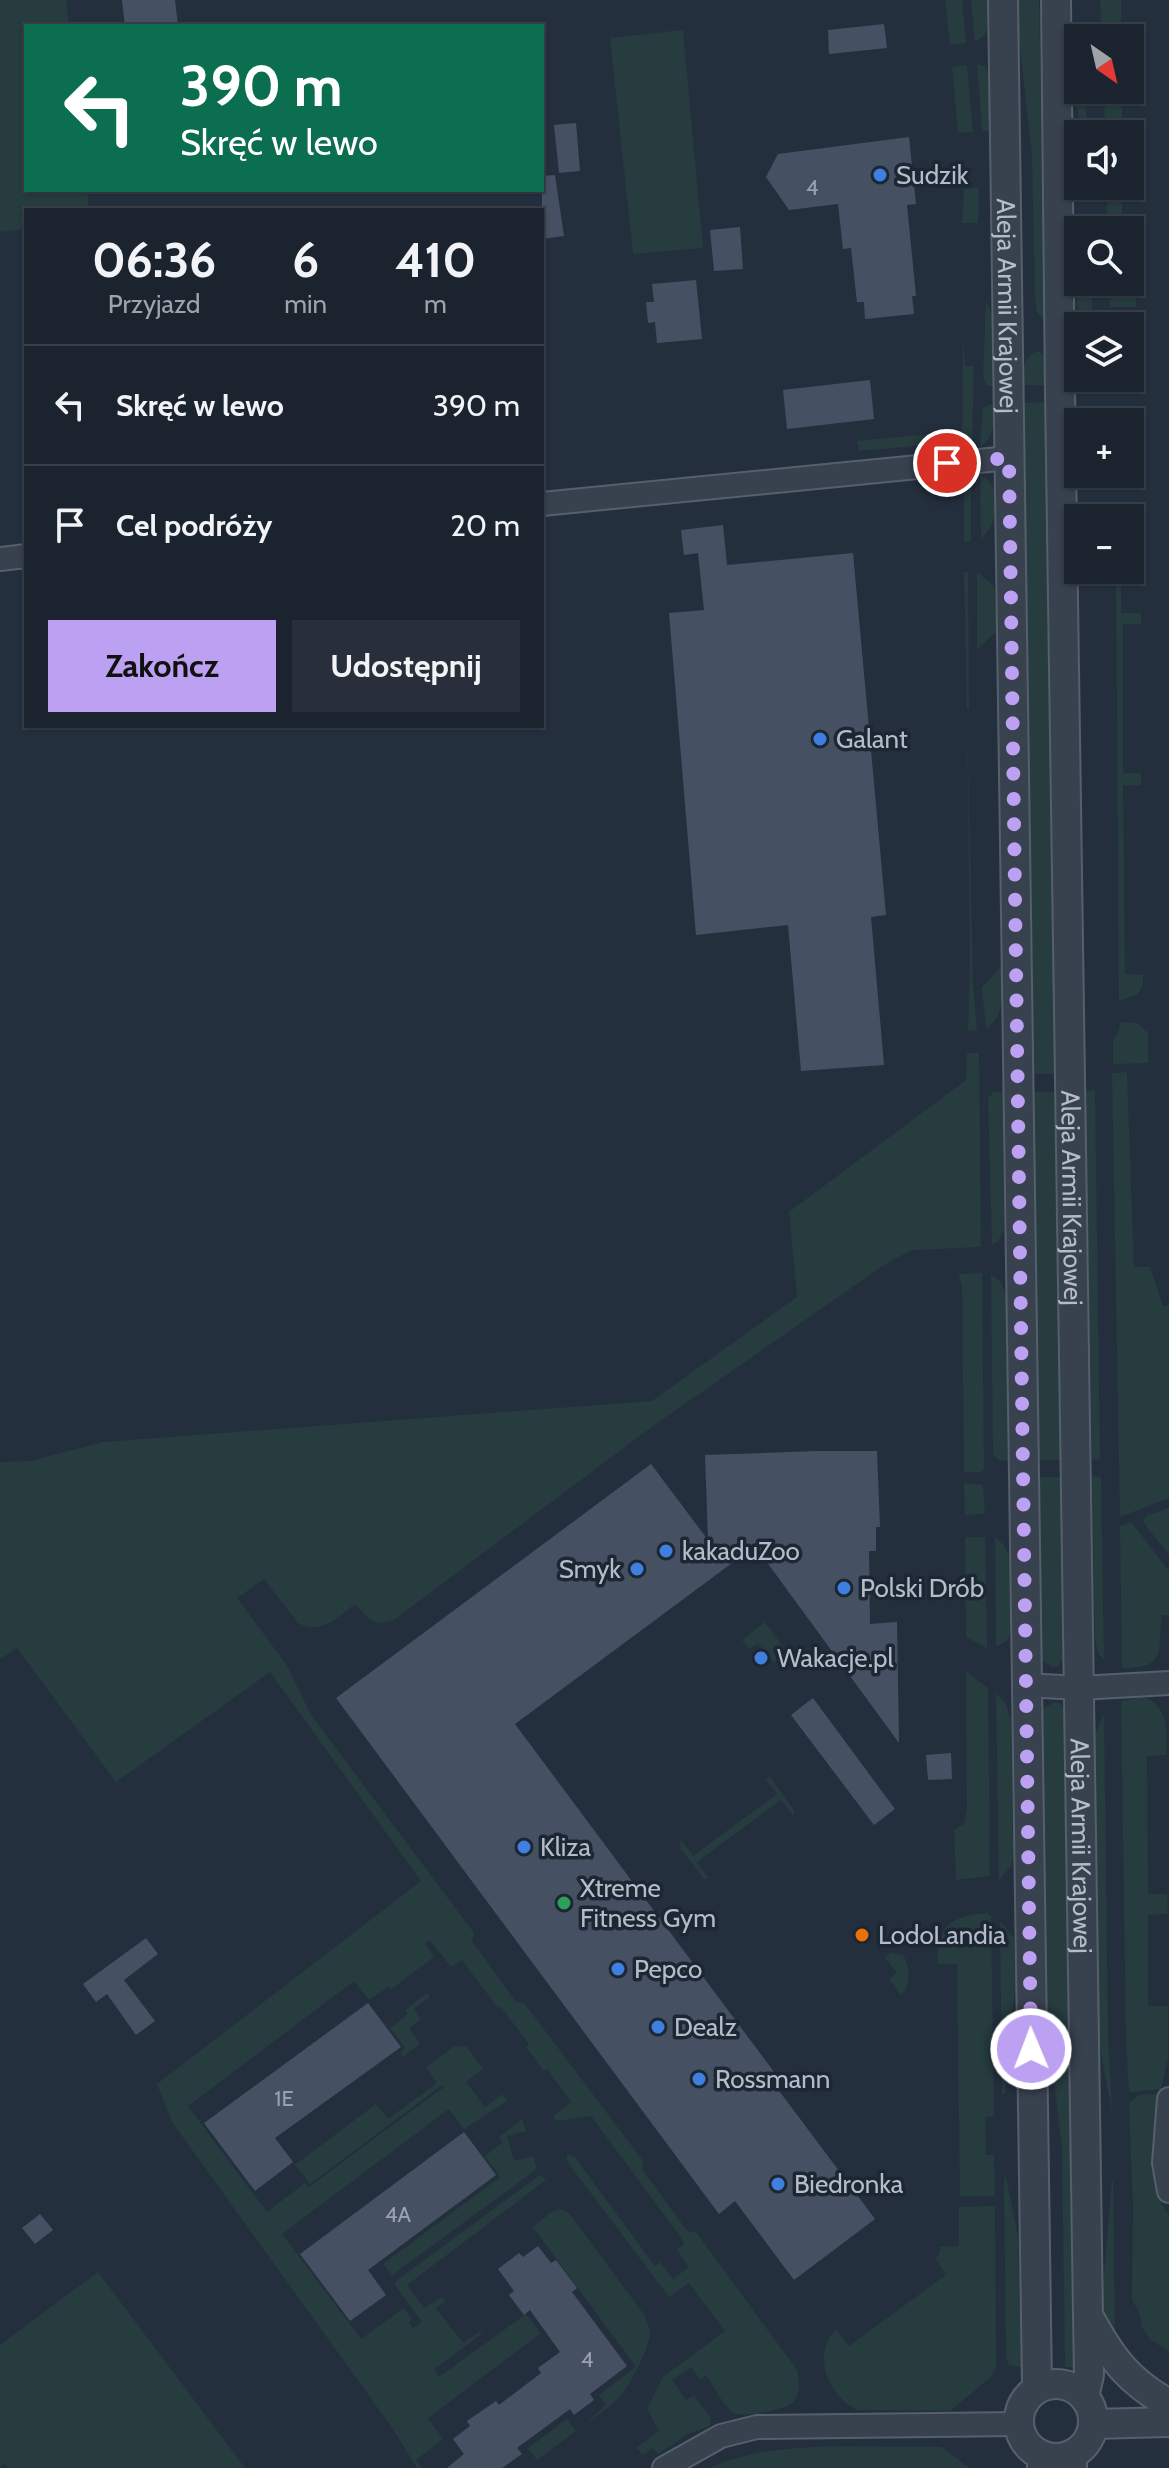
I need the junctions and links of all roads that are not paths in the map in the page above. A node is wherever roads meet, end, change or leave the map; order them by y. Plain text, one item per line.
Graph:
1 (1003, 0) edge
2 (1056, 0) edge
3 (1009, 458) junction
4 (544, 504) edge
5 (24, 556) edge
6 (0, 559) edge
7 (1169, 1683) edge
8 (1026, 1685) junction
9 (1080, 1688) junction
10 (1169, 2099) edge
11 (1169, 2191) edge
12 (1088, 2317) junction
13 (1037, 2389) junction
14 (1084, 2397) junction
15 (1169, 2404) edge
16 (1169, 2422) edge
17 (1019, 2424) junction
18 (1093, 2424) junction
19 (1039, 2461) edge
20 (1075, 2461) edge
21 (664, 2468) edge

1 - 3 street, Aleja Armii Krajowej
2 - 9 street, Aleja Armii Krajowej
3 - 4 street
3 - 8 street, Aleja Armii Krajowej
5 - 6 street
7 - 9 street
8 - 9 street
8 - 13 street, Aleja Armii Krajowej
9 - 12 street, Aleja Armii Krajowej
10 - 11 street
12 - 14 street, Aleja Armii Krajowej
12 - 15 street
13 - 14 street
13 - 17 street
14 - 18 street
16 - 18 street
17 - 19 street
17 - 21 street
18 - 20 street
19 - 20 street

